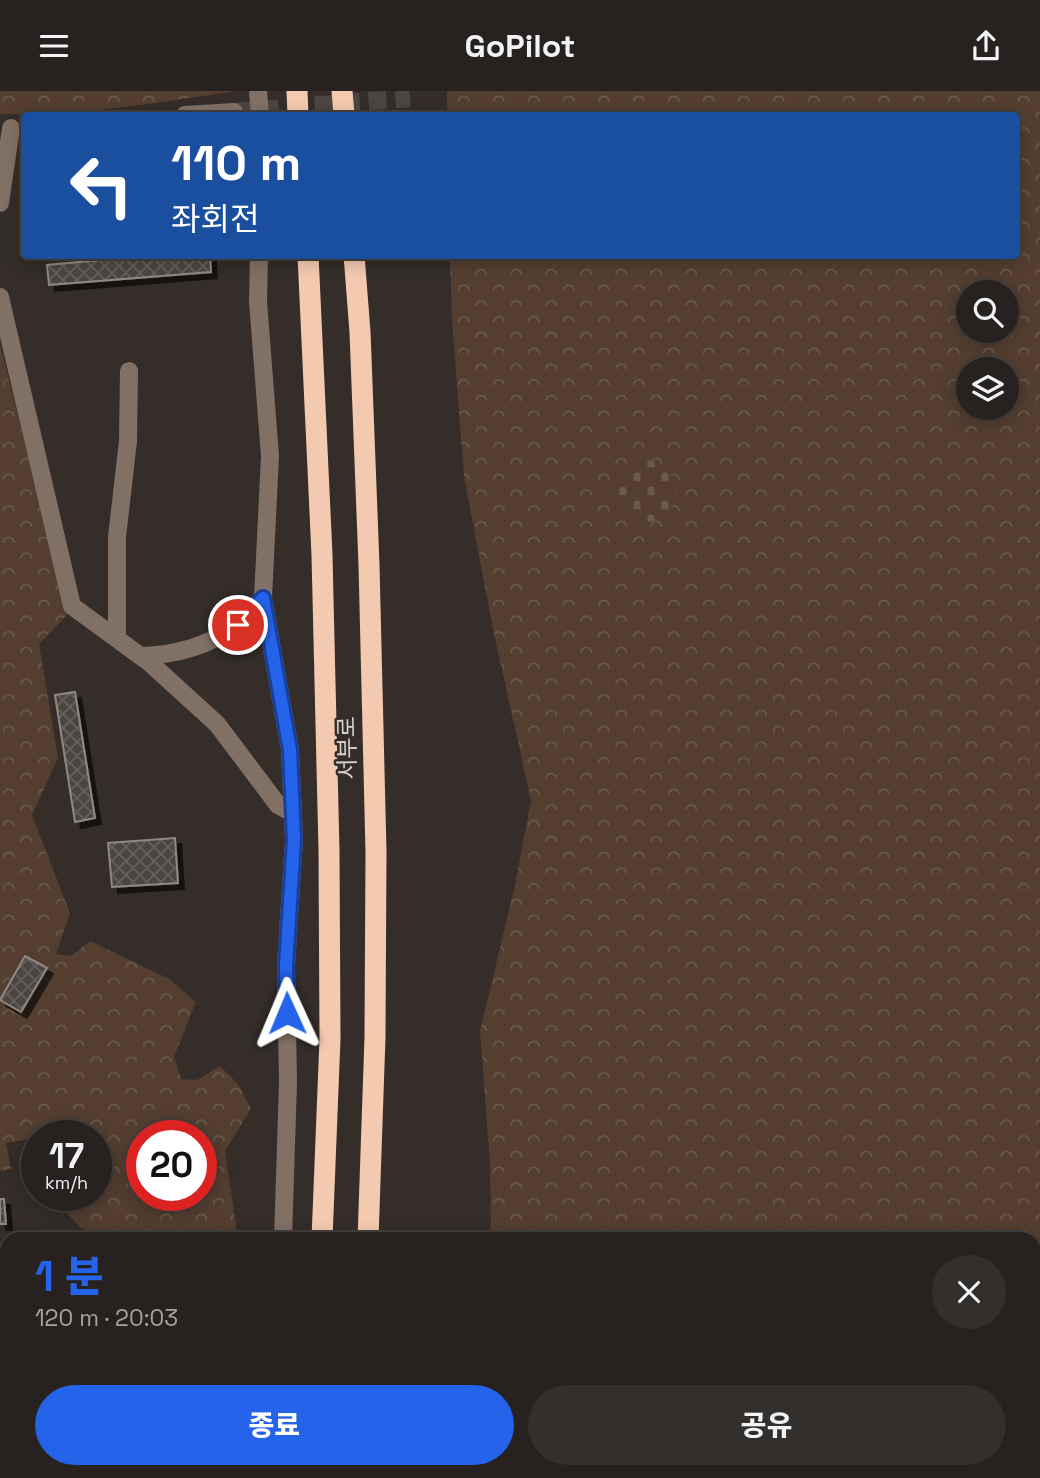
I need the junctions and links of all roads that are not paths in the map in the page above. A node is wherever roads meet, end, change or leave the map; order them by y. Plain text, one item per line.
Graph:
1 (257, 91) edge
2 (297, 91) edge
3 (342, 91) edge
4 (260, 112) edge
5 (298, 112) edge
6 (344, 112) edge
7 (12, 127) edge
8 (0, 203) edge
9 (259, 259) edge
10 (307, 259) edge
11 (354, 259) edge
12 (0, 296) edge
13 (129, 370) dead end
14 (263, 598) junction
15 (117, 638) junction
16 (141, 656) junction
17 (293, 813) junction
18 (283, 1232) edge
19 (322, 1232) edge
20 (368, 1232) edge

1 - 4 lane
2 - 5 highway
3 - 6 highway
7 - 8 lane
9 - 14 lane
10 - 19 highway, 서부로
11 - 20 highway, 서부로
12 - 15 lane
13 - 15 lane
14 - 16 lane
14 - 17 lane
15 - 16 lane
16 - 17 lane
17 - 18 lane

